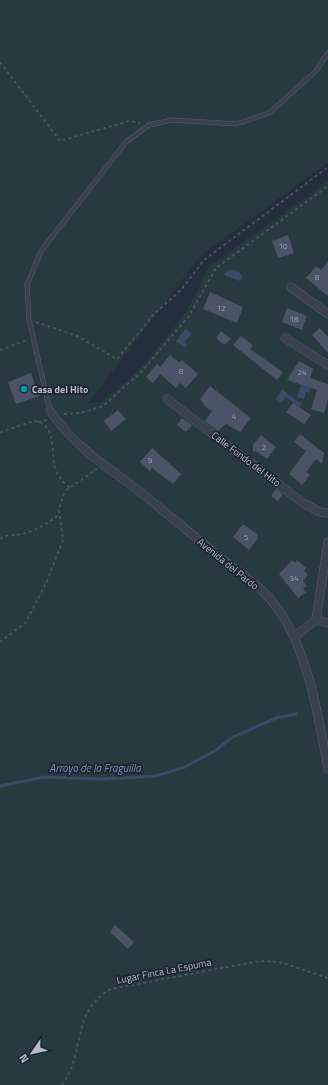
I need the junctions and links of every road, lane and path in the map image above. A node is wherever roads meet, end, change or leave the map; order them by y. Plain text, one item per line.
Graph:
1 (328, 53) edge
2 (0, 62) edge
3 (149, 125) junction
4 (328, 167) edge
5 (328, 186) edge
6 (291, 287) dead end
7 (328, 314) edge
8 (29, 320) junction
9 (34, 338) junction
10 (285, 338) dead end
11 (0, 350) edge
12 (328, 364) edge
13 (167, 399) dead end
14 (50, 411) joint
15 (56, 418) junction
16 (38, 422) junction
17 (0, 432) edge
18 (102, 465) junction
19 (70, 488) junction
20 (328, 513) edge
21 (59, 515) junction
22 (0, 539) edge
23 (328, 542) edge
24 (316, 620) junction
25 (328, 623) edge
26 (294, 637) junction
27 (0, 642) edge
28 (328, 769) edge
29 (328, 978) edge
30 (62, 1085) edge

1 - 3 lane
2 - 3 path
3 - 8 lane
4 - 8 path
5 - 15 path
6 - 7 street
8 - 9 lane
9 - 11 path
9 - 14 lane
10 - 12 street
13 - 20 street, Calle Fondo del Hito
14 - 15 street, Avenida del Pardo
15 - 16 path
15 - 18 street, Avenida del Pardo
16 - 17 path
16 - 19 path
18 - 19 path
18 - 26 street, Avenida del Pardo
19 - 21 path
21 - 22 path
21 - 27 path
23 - 24 street
24 - 25 street
24 - 26 street
26 - 28 street, Avenida del Pardo
29 - 30 path, Lugar Finca La Espuma

